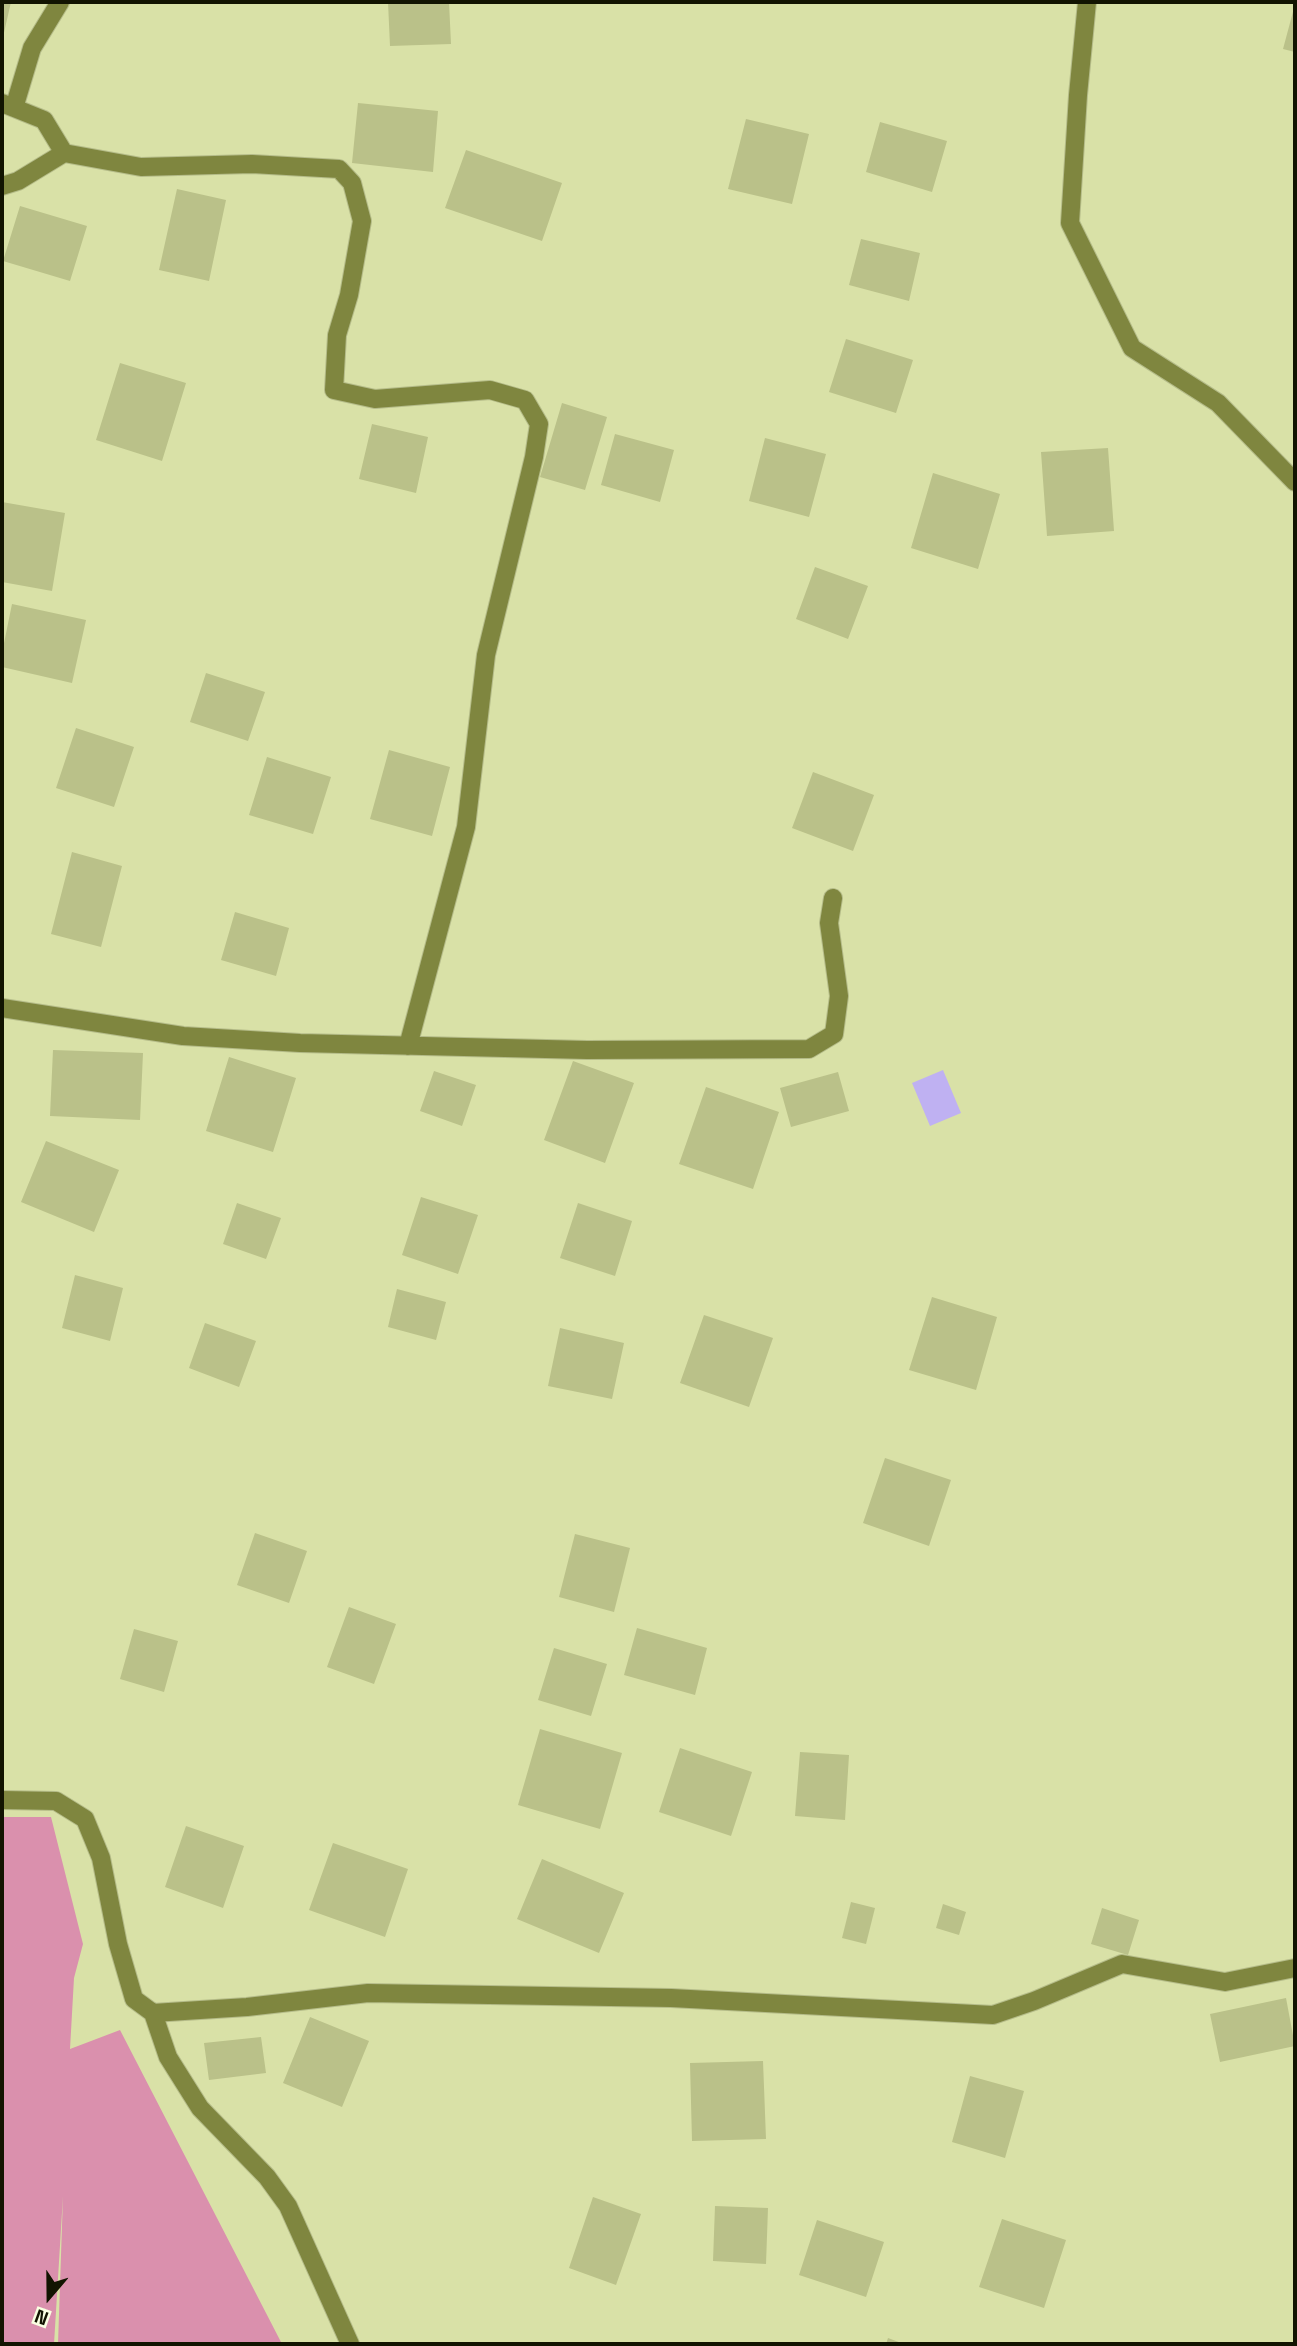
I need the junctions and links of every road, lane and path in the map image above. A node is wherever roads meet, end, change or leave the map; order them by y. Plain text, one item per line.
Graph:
1 (60, 2) edge
2 (1087, 2) edge
3 (8, 105) edge
4 (64, 153) junction
5 (2, 186) edge
6 (1295, 482) edge
7 (833, 898) dead end
8 (2, 1008) edge
9 (408, 1046) junction
10 (2, 1800) edge
11 (1295, 1968) edge
12 (153, 2013) junction
13 (350, 2344) edge

1 - 3 street
2 - 6 street
3 - 4 street
4 - 5 street
4 - 9 street
7 - 9 street
8 - 9 street
10 - 12 street
11 - 12 street
12 - 13 street

